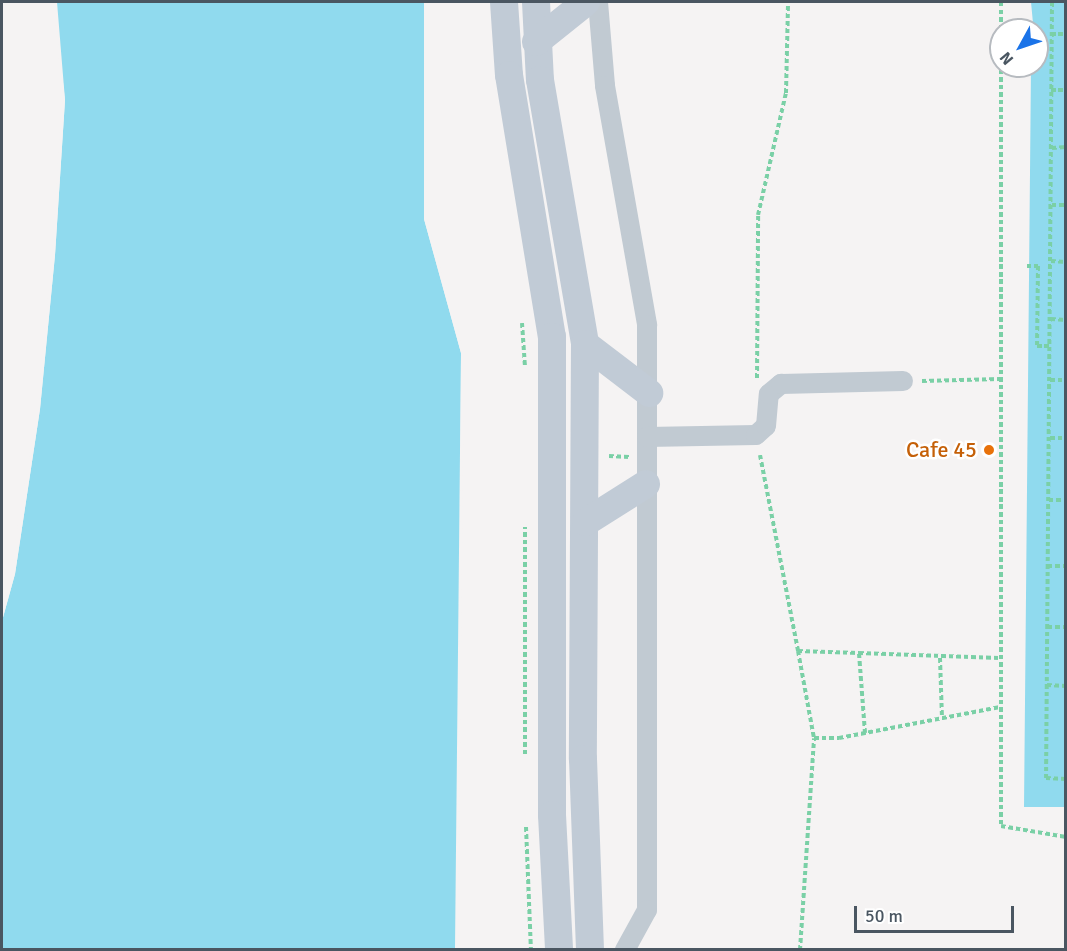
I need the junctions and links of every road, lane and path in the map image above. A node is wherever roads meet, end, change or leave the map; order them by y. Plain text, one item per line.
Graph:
1 (504, 2) edge
2 (536, 2) edge
3 (586, 2) edge
4 (598, 2) edge
5 (788, 2) edge
6 (1001, 2) edge
7 (1052, 2) edge
8 (1065, 33) edge
9 (1052, 34) junction
10 (536, 42) junction
11 (1051, 90) junction
12 (1065, 90) edge
13 (1065, 147) edge
14 (1052, 148) junction
15 (1052, 205) junction
16 (1065, 205) edge
17 (1051, 261) junction
18 (1065, 262) edge
19 (1027, 266) dead end
20 (521, 313) dead end
21 (1051, 319) junction
22 (1065, 320) edge
23 (585, 344) junction
24 (1051, 346) junction
25 (1000, 379) junction
26 (526, 380) dead end
27 (1050, 380) junction
28 (1065, 380) edge
29 (903, 381) joint
30 (757, 389) dead end
31 (649, 393) junction
32 (756, 435) junction
33 (647, 437) junction
34 (1050, 438) junction
35 (1065, 438) edge
36 (646, 484) junction
37 (1049, 500) junction
38 (1065, 500) edge
39 (525, 517) dead end
40 (586, 522) junction
41 (1048, 566) junction
42 (1065, 566) edge
43 (1048, 627) junction
44 (1065, 627) edge
45 (798, 651) junction
46 (859, 653) junction
47 (940, 658) junction
48 (999, 658) junction
49 (1047, 685) junction
50 (1065, 686) edge
51 (1000, 707) junction
52 (942, 718) junction
53 (865, 734) junction
54 (814, 738) junction
55 (525, 761) dead end
56 (1065, 779) edge
57 (525, 821) dead end
58 (1065, 837) edge
59 (531, 950) edge
60 (559, 950) edge
61 (590, 950) edge
62 (625, 950) edge
63 (800, 950) edge

1 - 60 street
2 - 10 street
3 - 10 street
4 - 31 street
5 - 30 path
6 - 25 path
7 - 9 path
8 - 9 path
9 - 11 path
10 - 23 street
11 - 12 path
11 - 14 path
13 - 14 path
14 - 15 path
15 - 16 path
15 - 17 path
17 - 18 path
17 - 21 path
19 - 24 path
20 - 26 path
21 - 22 path
21 - 24 path
23 - 31 street
23 - 40 street
24 - 27 path
25 - 29 path
25 - 48 path
27 - 28 path
27 - 34 path
29 - 32 street
31 - 33 street
32 - 33 street
32 - 45 path
33 - 36 street
34 - 35 path
34 - 37 path
36 - 40 street
36 - 62 street
37 - 38 path
37 - 41 path
39 - 55 path
40 - 61 street
41 - 42 path
41 - 43 path
43 - 44 path
43 - 49 path
45 - 46 path
45 - 54 path
46 - 47 path
46 - 53 path
47 - 48 path
47 - 52 path
48 - 51 path
49 - 50 path
49 - 56 path
51 - 52 path
51 - 58 path
52 - 53 path
53 - 54 path
54 - 63 path
57 - 59 path

